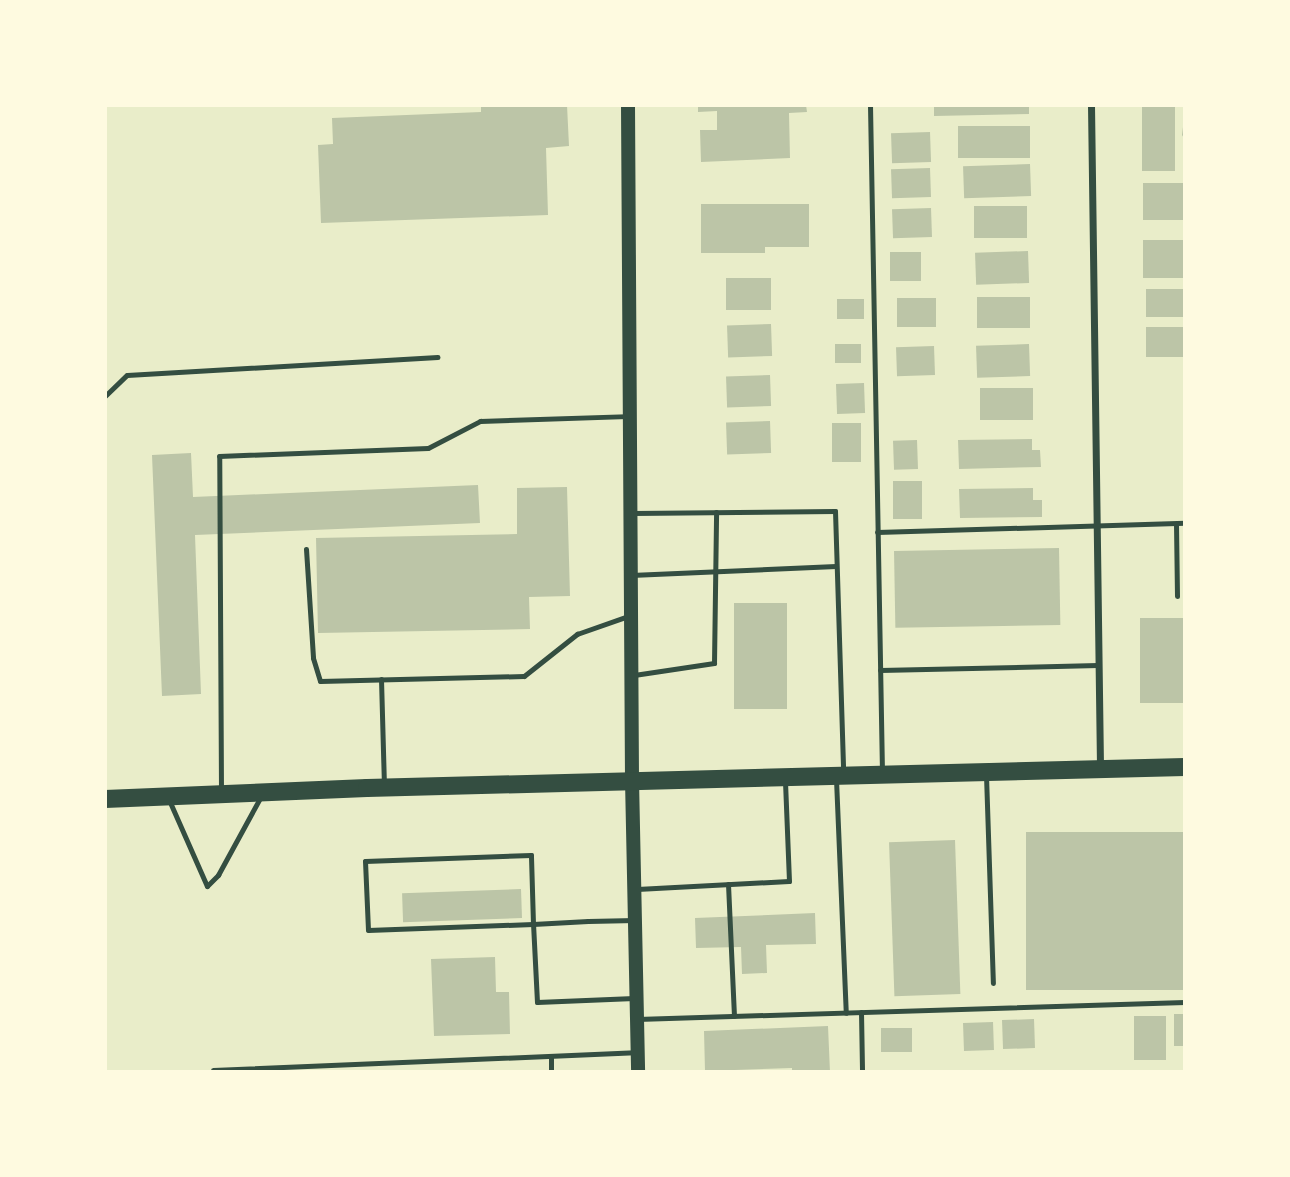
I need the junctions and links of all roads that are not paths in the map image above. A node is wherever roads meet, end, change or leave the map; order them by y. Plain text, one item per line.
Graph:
1 (628, 105) edge
2 (870, 105) edge
3 (1091, 105) edge
4 (437, 357) dead end
5 (105, 396) edge
6 (630, 416) junction
7 (716, 512) junction
8 (630, 513) junction
9 (1185, 523) edge
10 (1176, 524) junction
11 (1096, 526) junction
12 (877, 532) junction
13 (306, 549) dead end
14 (836, 566) junction
15 (714, 572) junction
16 (631, 575) junction
17 (1177, 596) dead end
18 (631, 615) junction
19 (1098, 665) junction
20 (880, 670) junction
21 (631, 676) junction
22 (381, 679) junction
23 (1185, 767) edge
24 (1100, 769) junction
25 (986, 772) junction
26 (882, 774) junction
27 (839, 775) junction
28 (785, 776) junction
29 (632, 780) junction
30 (384, 787) junction
31 (263, 793) junction
32 (221, 795) junction
33 (168, 797) junction
34 (105, 799) edge
35 (728, 884) junction
36 (634, 889) junction
37 (635, 919) junction
38 (533, 924) junction
39 (993, 983) dead end
40 (637, 998) junction
41 (1185, 1002) edge
42 (861, 1012) junction
43 (846, 1013) junction
44 (734, 1016) junction
45 (637, 1019) junction
46 (638, 1052) junction
47 (551, 1056) junction
48 (213, 1070) edge
49 (551, 1072) edge
50 (638, 1072) edge
51 (862, 1072) edge

1 - 6 main road
2 - 12 lane
3 - 11 street
4 - 5 lane
6 - 8 main road
6 - 32 lane
7 - 8 lane
7 - 14 lane
7 - 15 lane
8 - 16 main road
9 - 10 lane
10 - 11 lane
10 - 17 lane
11 - 12 lane
11 - 19 street
12 - 20 lane
13 - 22 lane
14 - 15 lane
14 - 27 lane
15 - 16 lane
15 - 21 lane
16 - 18 main road
18 - 21 main road
18 - 22 lane
19 - 20 lane
19 - 24 street
20 - 26 lane
21 - 29 main road
22 - 30 lane
23 - 24 main road
24 - 25 main road
25 - 26 main road
25 - 39 lane
26 - 27 main road
27 - 28 main road
27 - 43 lane
28 - 29 main road
28 - 35 lane
29 - 30 main road
29 - 36 main road
30 - 31 main road
31 - 32 main road
31 - 33 lane
32 - 33 main road
33 - 34 main road
35 - 36 lane
35 - 44 lane
36 - 37 main road
37 - 38 lane
37 - 40 main road
38 - 38 lane
38 - 40 lane
40 - 45 main road
41 - 42 lane
42 - 43 lane
42 - 51 lane
43 - 44 lane
44 - 45 lane
45 - 46 main road
46 - 47 lane
46 - 50 main road
47 - 48 lane
47 - 49 lane

